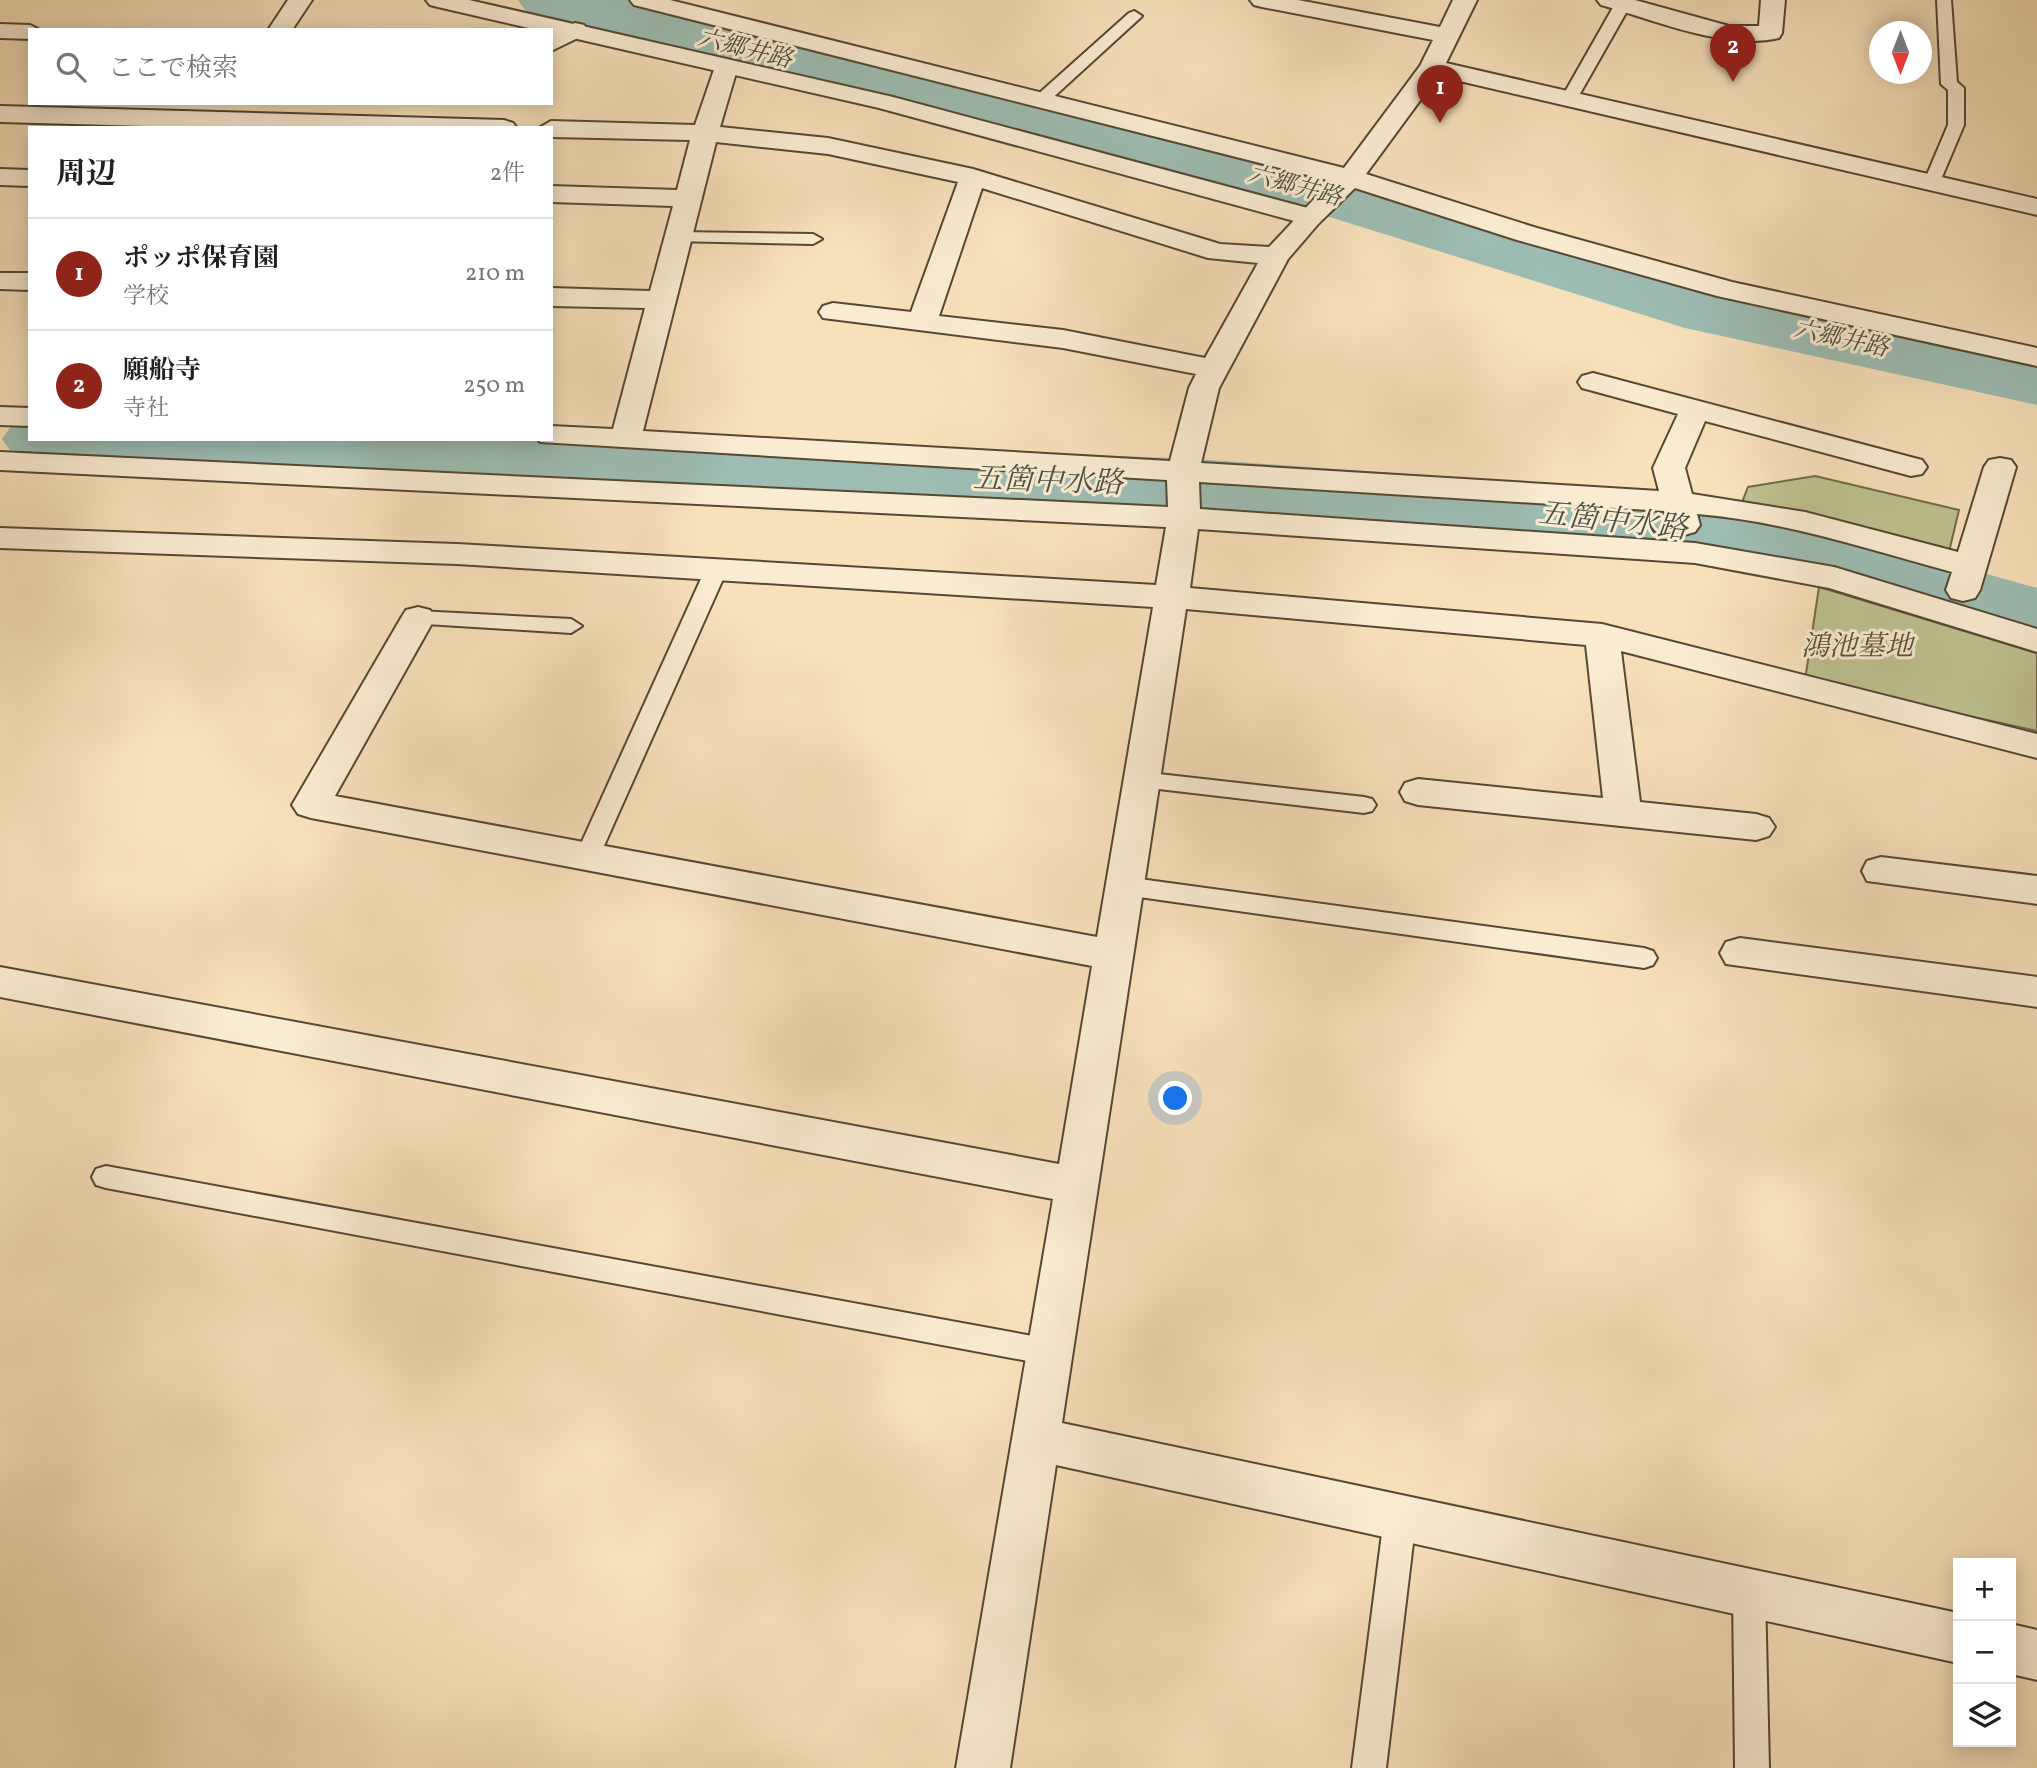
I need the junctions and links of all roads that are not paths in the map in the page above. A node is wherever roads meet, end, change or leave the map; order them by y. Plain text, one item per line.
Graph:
1 (300, 0) edge
2 (438, 0) edge
3 (642, 0) edge
4 (1262, 0) edge
5 (1465, 0) edge
6 (1773, 0) edge
7 (1944, 0) edge
8 (1616, 2) edge
9 (1134, 16) dead end
10 (281, 28) edge
11 (575, 30) junction
12 (0, 31) edge
13 (28, 32) edge
14 (1447, 36) junction
15 (553, 43) edge
16 (726, 66) junction
17 (1432, 67) junction
18 (1569, 99) junction
19 (1041, 100) junction
20 (0, 114) edge
21 (223, 117) edge
22 (453, 126) edge
23 (553, 129) edge
24 (705, 133) junction
25 (0, 177) edge
26 (973, 177) junction
27 (28, 178) edge
28 (1346, 182) junction
29 (1931, 184) junction
30 (553, 194) edge
31 (688, 198) junction
32 (2037, 207) edge
33 (1309, 217) junction
34 (678, 237) junction
35 (813, 239) dead end
36 (1276, 256) junction
37 (0, 281) edge
38 (28, 282) edge
39 (553, 296) edge
40 (661, 300) junction
41 (833, 312) dead end
42 (922, 323) junction
43 (2037, 357) edge
44 (1214, 369) junction
45 (1593, 382) dead end
46 (1695, 409) junction
47 (0, 416) edge
48 (28, 418) edge
49 (553, 435) edge
50 (626, 437) junction
51 (0, 461) edge
52 (1911, 467) dead end
53 (2000, 467) dead end
54 (1183, 471) junction
55 (1676, 503) junction
56 (1184, 518) junction
57 (0, 538) edge
58 (1695, 553) junction
59 (1970, 566) junction
60 (716, 570) junction
61 (1171, 597) junction
62 (1955, 616) junction
63 (418, 618) joint
64 (571, 626) dead end
65 (1602, 635) junction
66 (2037, 641) edge
67 (2037, 746) edge
68 (1141, 780) junction
69 (1418, 792) dead end
70 (1364, 805) dead end
71 (1623, 813) junction
72 (1756, 827) dead end
73 (587, 857) junction
74 (1881, 871) dead end
75 (1125, 886) junction
76 (2037, 890) edge
77 (1740, 953) dead end
78 (1113, 955) junction
79 (1644, 958) dead end
80 (0, 982) edge
81 (2037, 992) edge
82 (106, 1177) dead end
83 (1076, 1185) junction
84 (1049, 1352) junction
85 (1035, 1439) junction
86 (1400, 1518) junction
87 (1749, 1592) junction
88 (1953, 1637) edge
89 (2016, 1650) edge
90 (2037, 1655) edge
91 (982, 1768) edge
92 (1369, 1768) edge
93 (1752, 1768) edge

1 - 10 street
2 - 11 street
3 - 19 street
4 - 14 street
5 - 14 street
6 - 8 street
7 - 29 lane
8 - 18 lane
9 - 19 lane
11 - 15 street
11 - 16 street
12 - 13 street
14 - 17 street
16 - 24 street
16 - 33 street
17 - 18 street
17 - 28 street
18 - 29 street
19 - 28 street
20 - 21 street
21 - 22 street
23 - 24 street
24 - 26 street
24 - 31 street
25 - 27 street
26 - 36 street
26 - 42 street
28 - 33 street
28 - 43 street
29 - 32 street
30 - 31 street
31 - 34 street
33 - 36 street
34 - 35 lane
34 - 40 street
36 - 44 street
37 - 38 street
39 - 40 street
40 - 50 street
41 - 42 street
42 - 44 street
44 - 54 street
45 - 46 street
46 - 52 street
46 - 55 street
47 - 48 street
49 - 50 street
50 - 54 street
51 - 56 street
53 - 59 street
54 - 55 street
54 - 56 street
55 - 58 street
55 - 59 street
56 - 58 street
56 - 61 street
57 - 60 street
58 - 62 street
59 - 62 street
60 - 61 street
60 - 73 lane
61 - 65 street
61 - 68 street
62 - 66 street
63 - 64 lane
63 - 73 street
65 - 67 street
65 - 71 street
68 - 70 lane
68 - 75 street
69 - 71 street
71 - 72 street
73 - 78 street
74 - 76 street
75 - 78 street
75 - 79 lane
77 - 81 street
78 - 83 street
80 - 83 street
82 - 84 lane
83 - 84 street
84 - 85 street
85 - 86 street
85 - 91 street
86 - 87 street
86 - 92 lane
87 - 88 street
87 - 93 lane
89 - 90 street

